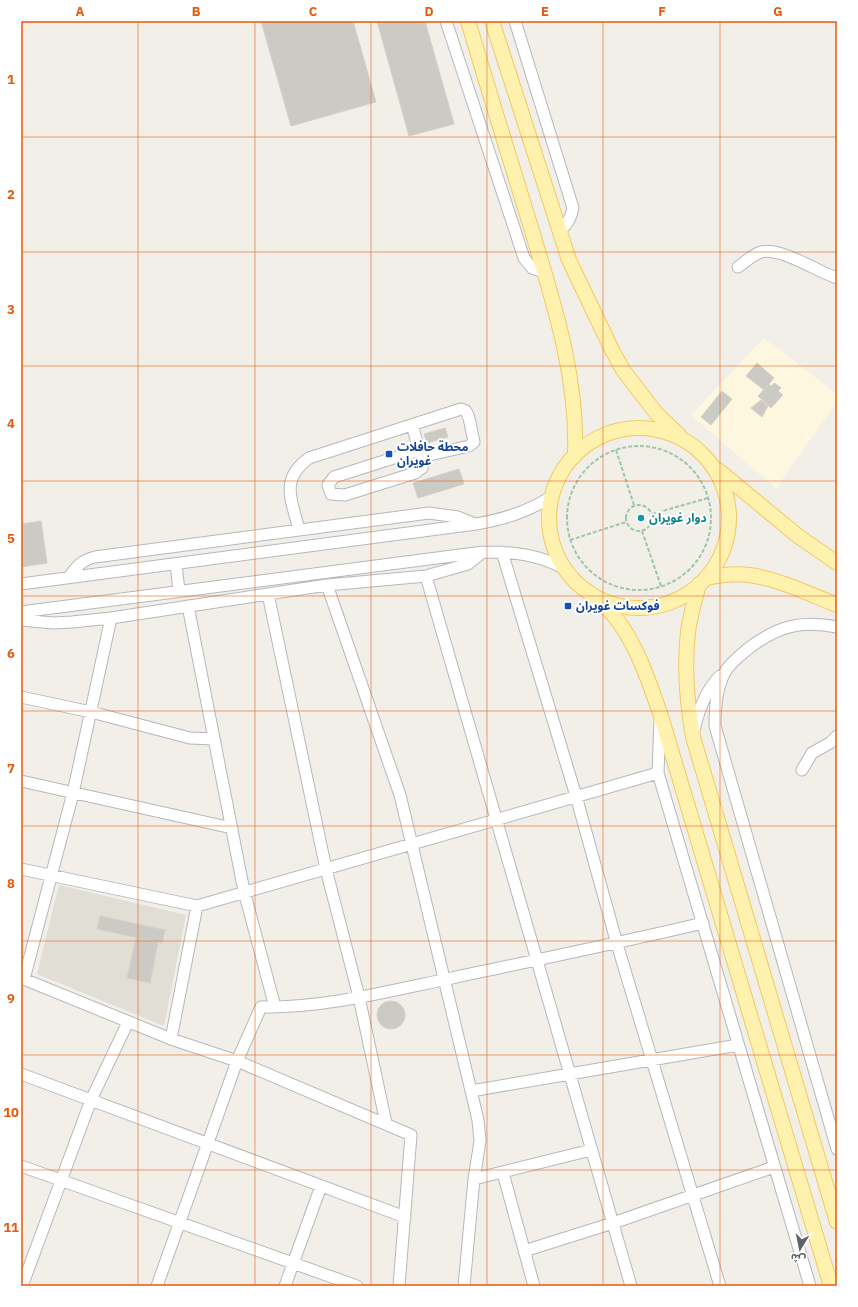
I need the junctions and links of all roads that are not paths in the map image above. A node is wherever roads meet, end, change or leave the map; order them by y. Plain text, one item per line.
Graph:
1 (446, 21) edge
2 (468, 21) edge
3 (492, 21) edge
4 (514, 21) edge
5 (559, 232) junction
6 (738, 267) dead end
7 (544, 272) junction
8 (837, 278) edge
9 (412, 425) junction
10 (687, 442) junction
11 (420, 454) junction
12 (575, 455) junction
13 (707, 459) junction
14 (551, 497) junction
15 (476, 524) junction
16 (311, 529) junction
17 (299, 530) junction
18 (313, 546) junction
19 (145, 550) junction
20 (483, 552) junction
21 (502, 552) junction
22 (837, 563) edge
23 (176, 564) junction
24 (147, 567) junction
25 (565, 569) junction
26 (426, 576) junction
27 (69, 578) junction
28 (703, 581) junction
29 (21, 584) edge
30 (327, 585) junction
31 (179, 591) junction
32 (587, 591) junction
33 (268, 594) junction
34 (837, 605) edge
35 (188, 606) junction
36 (21, 612) edge
37 (111, 618) junction
38 (21, 620) edge
39 (837, 626) edge
40 (726, 671) junction
41 (21, 697) edge
42 (91, 712) junction
43 (660, 713) junction
44 (837, 736) edge
45 (693, 737) junction
46 (214, 739) junction
47 (802, 770) dead end
48 (658, 773) junction
49 (21, 781) edge
50 (72, 793) junction
51 (576, 796) junction
52 (497, 821) junction
53 (232, 828) junction
54 (412, 843) junction
55 (21, 869) edge
56 (326, 869) junction
57 (51, 876) junction
58 (244, 891) junction
59 (197, 906) junction
60 (703, 923) junction
61 (617, 944) junction
62 (537, 960) junction
63 (22, 979) edge
64 (445, 979) junction
65 (359, 998) junction
66 (274, 1007) junction
67 (128, 1022) junction
68 (170, 1039) junction
69 (738, 1045) junction
70 (653, 1059) junction
71 (237, 1061) junction
72 (21, 1074) edge
73 (570, 1074) junction
74 (471, 1091) junction
75 (92, 1100) junction
76 (386, 1123) junction
77 (207, 1143) junction
78 (837, 1149) edge
79 (592, 1150) junction
80 (21, 1166) edge
81 (774, 1167) junction
82 (503, 1173) junction
83 (474, 1178) junction
84 (61, 1181) junction
85 (321, 1186) junction
86 (693, 1196) junction
87 (405, 1217) junction
88 (837, 1222) edge
89 (179, 1223) junction
90 (613, 1223) junction
91 (524, 1251) junction
92 (292, 1263) junction
93 (22, 1286) edge
94 (157, 1286) edge
95 (285, 1286) edge
96 (357, 1286) edge
97 (399, 1286) edge
98 (464, 1286) edge
99 (534, 1286) edge
100 (631, 1286) edge
101 (720, 1286) edge
102 (810, 1286) edge
103 (831, 1286) edge

1 - 7 street
2 - 7 main road
3 - 5 main road
4 - 5 street
5 - 10 main road
6 - 8 street
7 - 12 main road
9 - 11 street
9 - 11 street
9 - 17 street
10 - 12 main road
10 - 13 main road
11 - 11 street
12 - 14 main road
13 - 22 main road
13 - 28 main road
14 - 15 street
14 - 25 main road
15 - 16 street
15 - 18 street
16 - 17 street
16 - 18 street
17 - 19 street
18 - 23 street
19 - 24 street
19 - 27 street
20 - 21 street
20 - 26 street
20 - 31 street
21 - 25 street
21 - 51 street
23 - 24 street
23 - 31 street
24 - 27 street
25 - 32 main road
26 - 30 street
26 - 52 street
27 - 29 street
28 - 32 main road
28 - 34 main road
28 - 45 main road
30 - 33 street
30 - 54 street
31 - 36 street
32 - 43 main road
33 - 35 street
33 - 56 street
35 - 37 street
35 - 46 street
37 - 38 street
37 - 42 street
39 - 40 street
40 - 45 street
40 - 78 street
41 - 42 street
42 - 46 street
42 - 50 street
43 - 48 street
43 - 103 main road
44 - 47 street
45 - 88 main road
46 - 53 street
48 - 51 street
48 - 60 street
49 - 50 street
50 - 53 street
50 - 57 street
51 - 52 street
51 - 61 street
52 - 54 street
52 - 62 street
53 - 58 street
54 - 56 street
54 - 64 street
55 - 57 street
56 - 58 street
56 - 65 street
57 - 59 street
57 - 63 street
58 - 59 street
58 - 66 street
59 - 68 street
60 - 61 street
60 - 69 street
61 - 62 street
61 - 70 street
62 - 64 street
62 - 73 street
63 - 67 street
64 - 65 street
64 - 74 street
65 - 66 street
65 - 76 street
66 - 71 street
67 - 68 street
67 - 75 street
68 - 71 street
69 - 70 street
69 - 81 street
70 - 73 street
70 - 86 street
71 - 76 street
71 - 77 street
72 - 75 street
73 - 74 street
73 - 79 street
74 - 83 street
75 - 77 street
75 - 84 street
76 - 87 street
77 - 85 street
77 - 89 street
79 - 82 street
79 - 90 street
80 - 84 street
81 - 86 street
81 - 102 street
82 - 83 street
82 - 91 street
83 - 98 street
84 - 89 street
84 - 93 street
85 - 87 street
85 - 92 street
86 - 90 street
86 - 101 street
87 - 97 street
89 - 92 street
89 - 94 street
90 - 91 street
90 - 100 street
91 - 99 street
92 - 95 street
92 - 96 street

